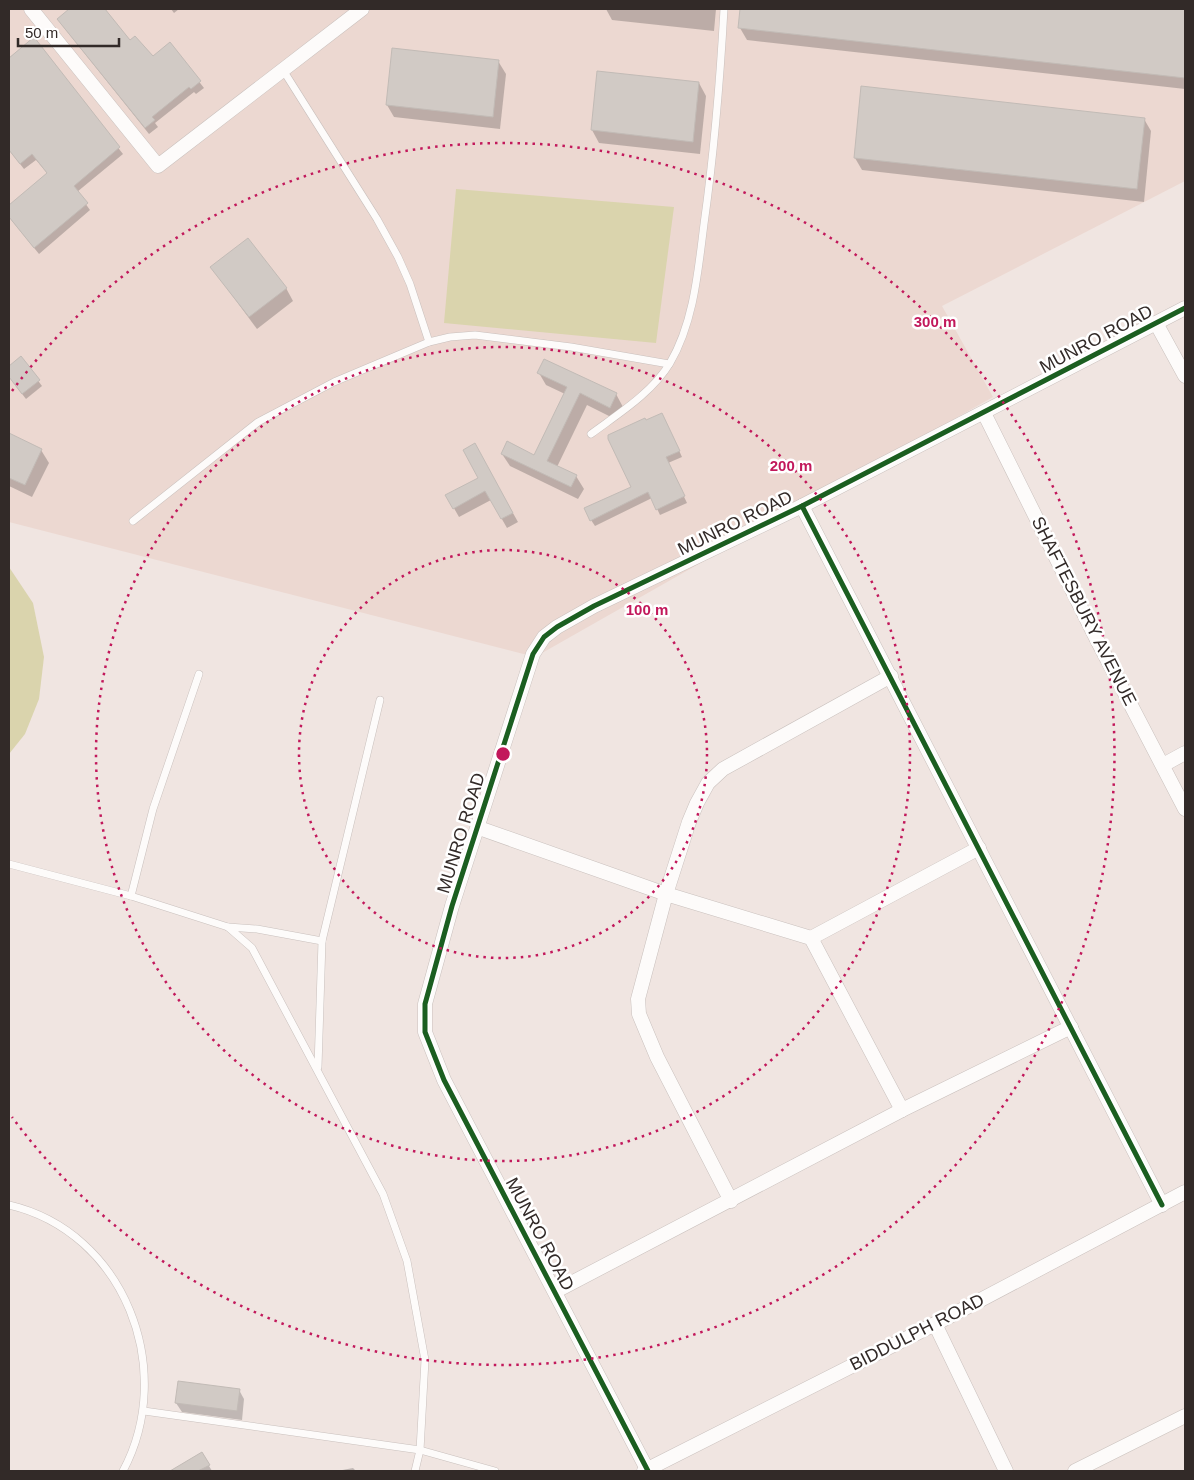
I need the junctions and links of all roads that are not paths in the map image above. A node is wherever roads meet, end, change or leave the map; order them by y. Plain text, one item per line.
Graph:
1 (31, 9) edge
2 (362, 9) edge
3 (724, 9) edge
4 (284, 70) junction
5 (1185, 308) edge
6 (1156, 323) junction
7 (429, 342) junction
8 (669, 364) junction
9 (1185, 376) edge
10 (984, 413) junction
11 (591, 434) dead end
12 (802, 506) junction
13 (133, 521) dead end
14 (199, 674) dead end
15 (891, 676) junction
16 (380, 700) dead end
17 (1185, 753) edge
18 (1163, 765) junction
19 (1185, 809) edge
20 (479, 828) junction
21 (979, 848) junction
22 (9, 864) edge
23 (666, 894) junction
24 (131, 896) junction
25 (228, 927) junction
26 (811, 938) junction
27 (322, 942) junction
28 (1071, 1027) junction
29 (318, 1070) junction
30 (902, 1110) junction
31 (1185, 1192) edge
32 (731, 1201) junction
33 (1162, 1204) junction
34 (9, 1205) edge
35 (556, 1291) junction
36 (935, 1324) junction
37 (144, 1411) junction
38 (1185, 1416) edge
39 (420, 1450) junction
40 (123, 1471) edge
41 (415, 1471) edge
42 (495, 1471) edge
43 (646, 1471) edge
44 (1006, 1471) edge
45 (1075, 1471) edge

1 - 4 street
2 - 4 street
3 - 8 lane
4 - 7 lane
5 - 6 street, MUNRO ROAD
6 - 9 street
6 - 10 street, MUNRO ROAD
7 - 8 lane
7 - 13 lane
8 - 11 lane
10 - 12 street, MUNRO ROAD
10 - 18 street, SHAFTESBURY AVENUE
12 - 15 street
12 - 20 street, MUNRO ROAD
14 - 24 lane
15 - 21 street
15 - 23 street
16 - 27 lane
17 - 18 street
18 - 19 street, SHAFTESBURY AVENUE
20 - 23 street
20 - 35 street, MUNRO ROAD
21 - 26 street
21 - 28 street
22 - 24 lane
23 - 26 street
23 - 32 street
24 - 25 lane
25 - 27 lane
25 - 29 lane
26 - 30 street
27 - 29 lane
28 - 30 street
28 - 33 street
29 - 39 lane
30 - 32 street
31 - 33 street, BIDDULPH ROAD
32 - 35 street
33 - 36 street, BIDDULPH ROAD
34 - 37 lane
35 - 43 street, MUNRO ROAD
36 - 43 street, BIDDULPH ROAD
36 - 44 street
37 - 39 lane
37 - 40 lane
38 - 45 street
39 - 41 lane
39 - 42 lane

